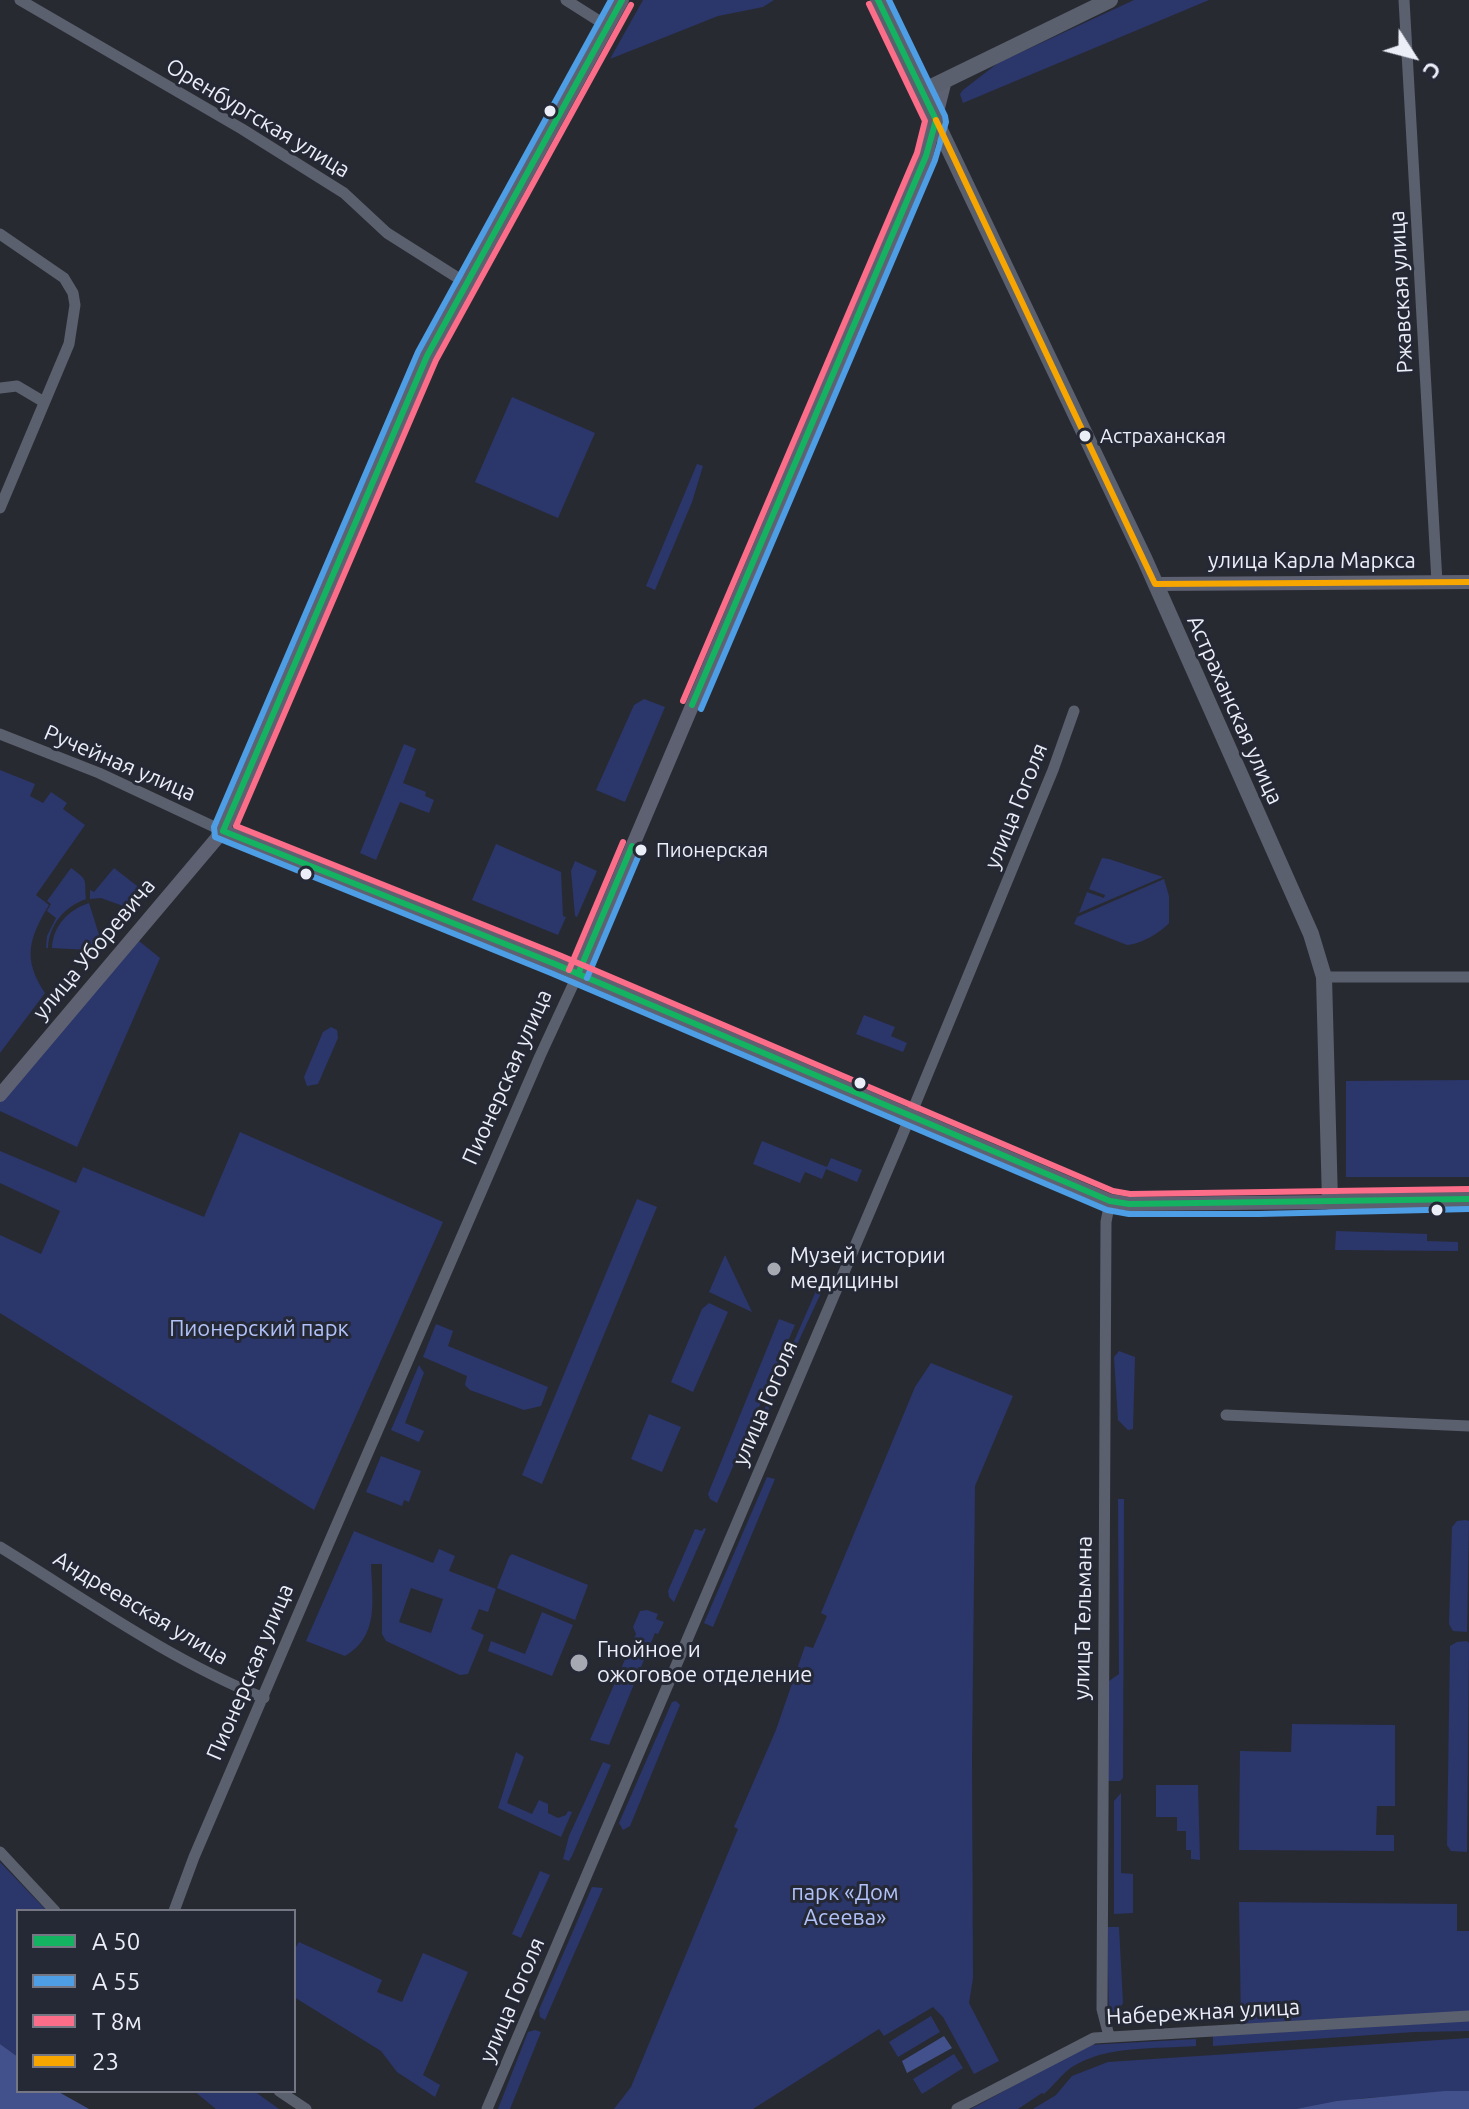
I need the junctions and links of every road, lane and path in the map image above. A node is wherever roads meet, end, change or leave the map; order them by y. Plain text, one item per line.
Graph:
1 (20, 0) edge
2 (566, 0) edge
3 (622, 0) edge
4 (878, 0) edge
5 (1110, 0) edge
6 (1404, 0) edge
7 (607, 26) junction
8 (945, 80) junction
9 (923, 91) junction
10 (936, 120) junction
11 (0, 234) edge
12 (466, 283) junction
13 (0, 388) edge
14 (44, 402) junction
15 (1, 503) edge
16 (1437, 582) junction
17 (1469, 582) edge
18 (1155, 584) junction
19 (1074, 711) dead end
20 (0, 734) edge
21 (223, 831) junction
22 (578, 974) junction
23 (1324, 977) junction
24 (1469, 977) edge
25 (0, 1095) edge
26 (910, 1115) junction
27 (1469, 1199) edge
28 (1110, 1201) junction
29 (1330, 1202) junction
30 (1226, 1415) dead end
31 (1469, 1426) edge
32 (0, 1547) edge
33 (264, 1698) junction
34 (0, 1852) edge
35 (53, 1909) edge
36 (175, 1909) edge
37 (1469, 2016) edge
38 (1109, 2036) junction
39 (282, 2093) edge
40 (306, 2109) edge
41 (487, 2109) edge
42 (957, 2109) edge

1 - 12 street, Оренбургская улица
2 - 7 street
3 - 7 main road, улица Уборевича
4 - 9 main road, Астраханская улица
5 - 8 main road
6 - 16 street, Ржавская улица
7 - 12 main road, улица Уборевича
8 - 9 main road
8 - 10 main road, Пионерская улица
9 - 10 main road, Астраханская улица
10 - 18 main road, Астраханская улица
10 - 22 main road, Пионерская улица
11 - 14 street
12 - 21 main road, улица Уборевича
13 - 14 street
14 - 15 street
16 - 17 main road, улица Карла Маркса
16 - 18 main road, улица Карла Маркса
18 - 23 main road, Астраханская улица
19 - 26 street, улица Гоголя
20 - 21 street, Ручейная улица
21 - 22 main road
21 - 25 main road, улица Уборевича
22 - 26 main road
22 - 33 street, Пионерская улица
23 - 24 street
23 - 29 main road, Астраханская улица
26 - 28 main road
26 - 41 street, улица Гоголя
27 - 29 main road
28 - 29 main road
28 - 38 street, улица Тельмана
30 - 31 street
32 - 33 street, Андреевская улица
33 - 36 street, Пионерская улица
34 - 35 street
37 - 38 street, Набережная улица
38 - 42 street, Набережная улица
39 - 40 street

